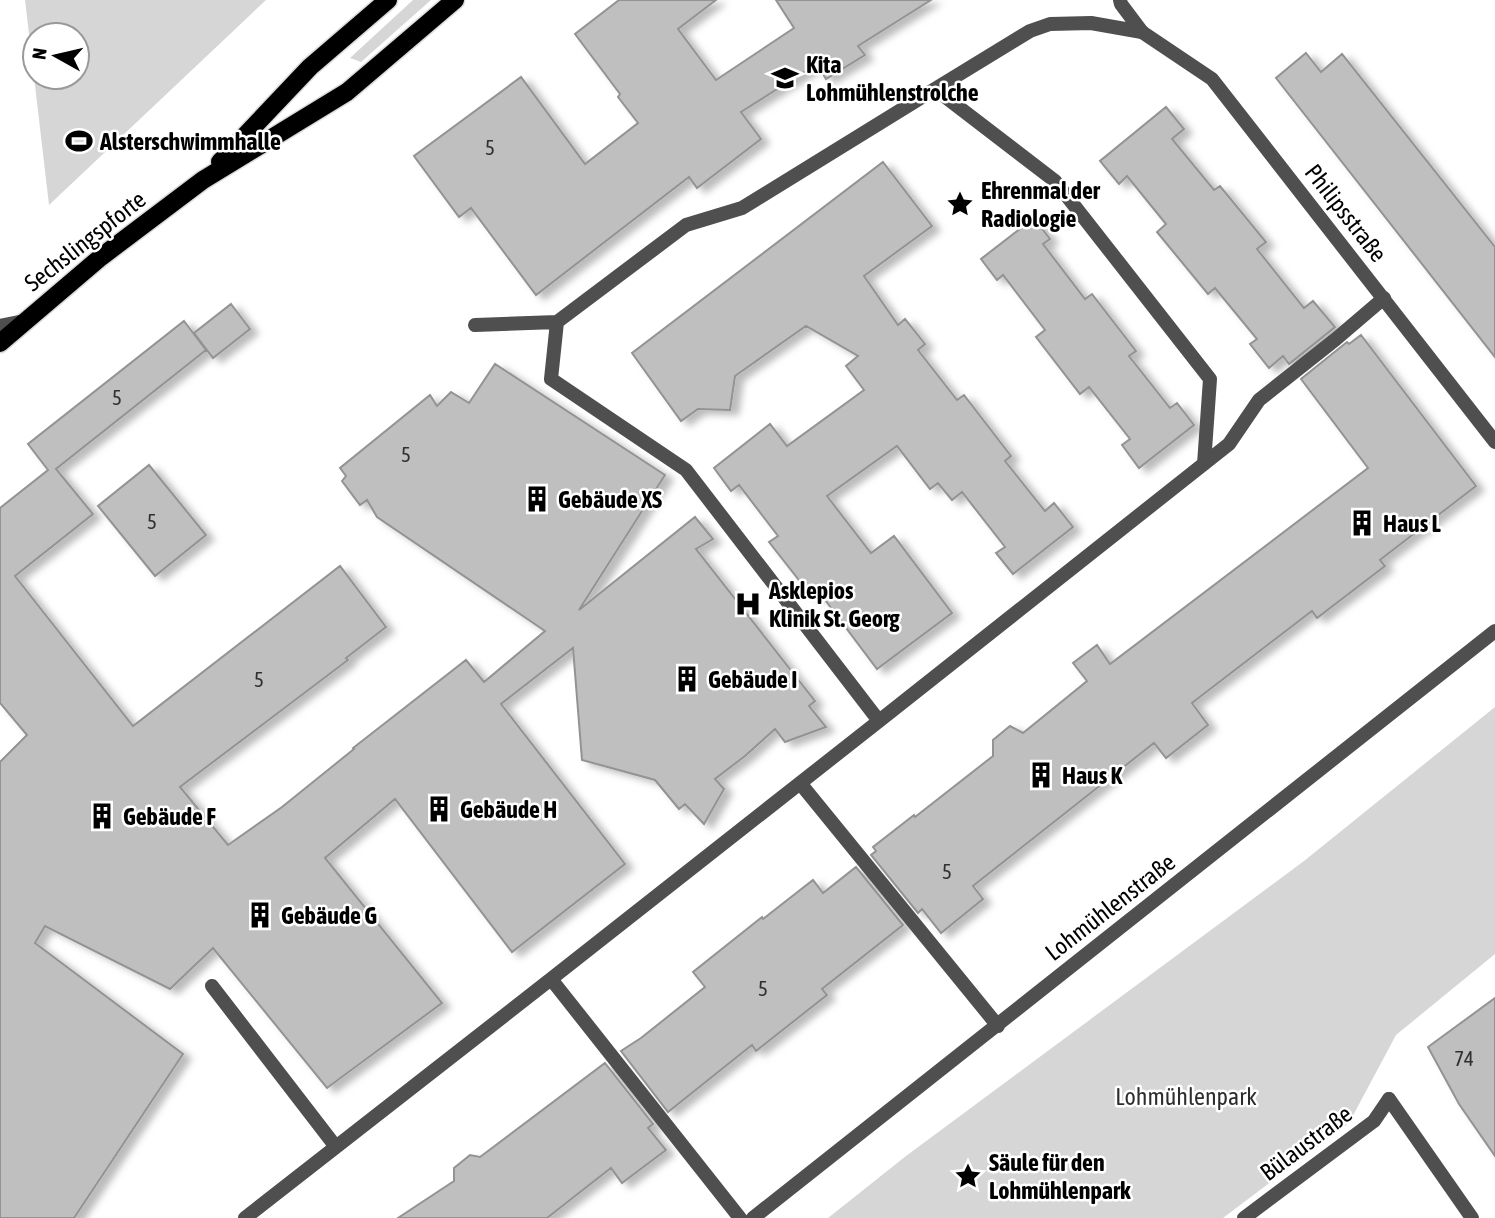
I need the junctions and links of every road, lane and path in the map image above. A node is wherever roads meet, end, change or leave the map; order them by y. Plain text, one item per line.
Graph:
1 (388, 0) edge
2 (455, 0) edge
3 (1121, 0) edge
4 (1142, 32) junction
5 (935, 89) junction
6 (203, 180) junction
7 (1384, 298) junction
8 (24, 321) junction
9 (557, 321) junction
10 (0, 326) edge
11 (475, 326) dead end
12 (0, 343) edge
13 (1495, 442) edge
14 (1205, 464) junction
15 (1495, 631) edge
16 (879, 721) junction
17 (800, 783) junction
18 (551, 979) junction
19 (212, 986) dead end
20 (998, 1026) junction
21 (336, 1147) junction
22 (245, 1218) edge
23 (740, 1218) edge
24 (753, 1218) edge
25 (1244, 1218) edge
26 (1472, 1218) edge

1 - 6 main road, Sechslingspforte
2 - 6 main road, Sechslingspforte
3 - 4 street
4 - 5 street
4 - 7 street, Philipsstraße
5 - 9 street
5 - 14 street
6 - 8 main road, Sechslingspforte
7 - 13 street, Philipsstraße
7 - 14 street
8 - 10 street
8 - 12 main road, Sechslingspforte
9 - 11 street
9 - 16 street
14 - 16 street
15 - 20 street, Lohmühlenstraße
16 - 17 street
17 - 18 street
17 - 20 street
18 - 21 street
18 - 23 street
19 - 21 street
20 - 24 street, Lohmühlenstraße
21 - 22 street
25 - 26 street, Bülaustraße

